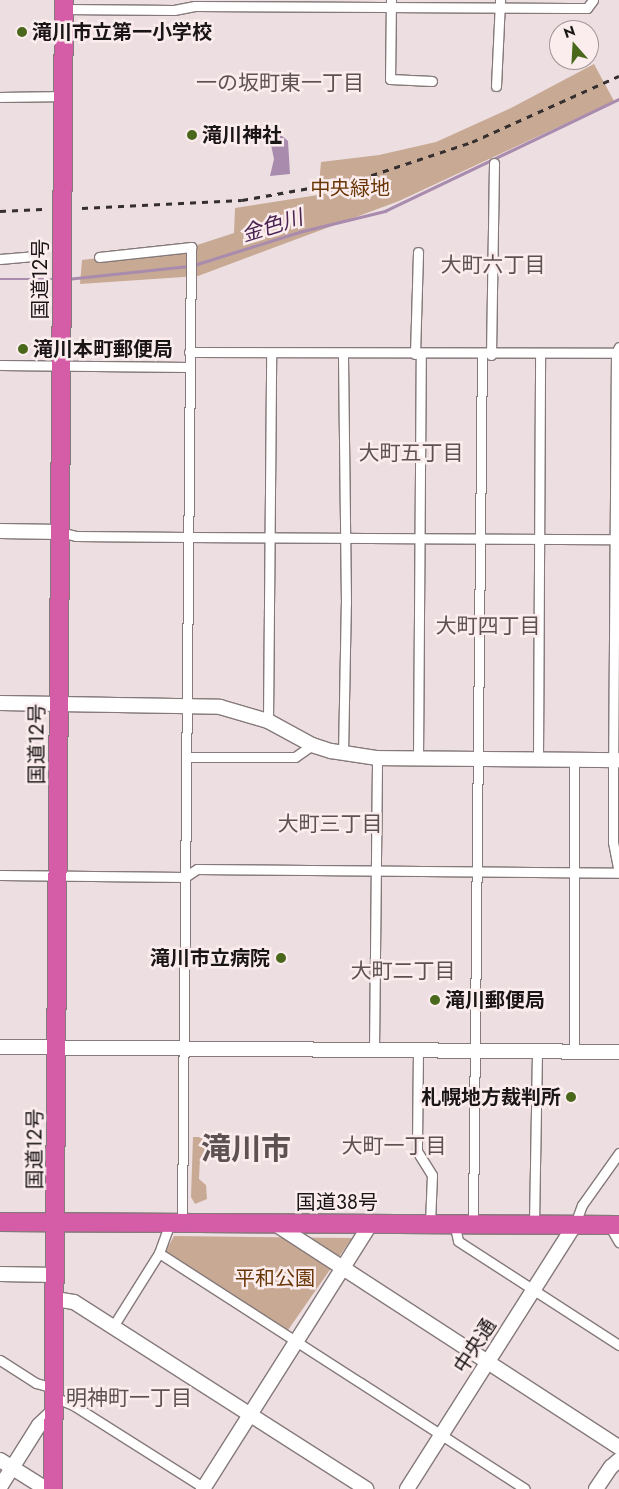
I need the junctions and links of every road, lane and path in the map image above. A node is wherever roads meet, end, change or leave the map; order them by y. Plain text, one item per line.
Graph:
1 (593, 0) edge
2 (319, 3) edge
3 (391, 3) edge
4 (500, 3) edge
5 (64, 5) edge
6 (432, 81) dead end
7 (496, 86) dead end
8 (63, 96) junction
9 (0, 97) edge
10 (494, 164) dead end
11 (418, 252) dead end
12 (36, 256) dead end
13 (98, 257) dead end
14 (0, 259) edge
15 (618, 351) edge
16 (188, 352) junction
17 (271, 353) junction
18 (343, 353) junction
19 (418, 354) junction
20 (487, 355) junction
21 (540, 355) junction
22 (0, 365) edge
23 (61, 365) junction
24 (188, 367) junction
25 (0, 531) edge
26 (60, 532) junction
27 (188, 537) junction
28 (270, 537) junction
29 (345, 538) junction
30 (419, 539) junction
31 (480, 539) junction
32 (539, 539) junction
33 (615, 539) junction
34 (0, 703) edge
35 (59, 704) junction
36 (186, 706) junction
37 (268, 721) junction
38 (312, 745) junction
39 (343, 754) junction
40 (186, 757) junction
41 (377, 758) junction
42 (418, 758) junction
43 (538, 758) junction
44 (479, 759) junction
45 (574, 759) junction
46 (616, 760) edge
47 (375, 871) junction
48 (574, 872) junction
49 (619, 873) edge
50 (476, 874) junction
51 (0, 875) edge
52 (58, 875) junction
53 (185, 877) junction
54 (0, 1048) edge
55 (56, 1048) junction
56 (184, 1048) junction
57 (374, 1050) junction
58 (418, 1050) junction
59 (474, 1051) junction
60 (574, 1051) junction
61 (537, 1052) junction
62 (619, 1052) edge
63 (619, 1153) edge
64 (56, 1221) junction
65 (0, 1222) edge
66 (176, 1222) junction
67 (272, 1222) junction
68 (371, 1223) junction
69 (430, 1223) junction
70 (454, 1223) junction
71 (473, 1223) junction
72 (534, 1224) junction
73 (575, 1224) junction
74 (614, 1225) edge
75 (619, 1242) edge
76 (158, 1253) junction
77 (343, 1270) junction
78 (0, 1274) edge
79 (55, 1275) junction
80 (534, 1290) junction
81 (55, 1299) junction
82 (112, 1328) junction
83 (296, 1343) junction
84 (619, 1345) edge
85 (0, 1360) edge
86 (488, 1362) junction
87 (54, 1399) junction
88 (250, 1415) junction
89 (441, 1436) junction
90 (619, 1447) edge
91 (0, 1460) edge
92 (619, 1460) edge
93 (12, 1468) junction
94 (0, 1487) edge
95 (46, 1489) edge
96 (53, 1489) edge
97 (204, 1489) edge
98 (366, 1489) edge
99 (407, 1489) edge
100 (526, 1489) edge
101 (596, 1489) edge

1 - 4 street
2 - 3 street
2 - 5 street
3 - 4 street
3 - 6 street
4 - 7 street
5 - 8 highway, 国道12号
8 - 9 street
8 - 23 highway, 国道12号
10 - 20 street
11 - 19 street
12 - 14 street
13 - 16 street
15 - 21 street
15 - 33 street
16 - 17 street
16 - 24 street
17 - 18 street
17 - 28 street
18 - 19 street
18 - 29 street
19 - 20 street
19 - 30 street
20 - 21 street
20 - 31 street
21 - 32 street
22 - 23 street
23 - 24 street
23 - 26 highway, 国道12号
24 - 27 street
25 - 26 street
26 - 27 street
26 - 35 highway, 国道12号
27 - 28 street
27 - 36 street
28 - 29 street
28 - 37 street
29 - 30 street
29 - 39 street
30 - 31 street
30 - 42 street
31 - 32 street
31 - 44 street
32 - 33 street
32 - 43 street
33 - 46 street
34 - 35 street
35 - 36 street
35 - 52 highway, 国道12号
36 - 37 street
36 - 40 street
37 - 38 street
38 - 39 street
38 - 40 street
39 - 41 street
40 - 53 street
41 - 42 street
41 - 47 street
42 - 44 street
43 - 44 street
43 - 45 street
44 - 50 street
45 - 46 street
45 - 48 street
46 - 49 street
47 - 50 street
47 - 53 street
47 - 57 street
48 - 49 street
48 - 50 street
48 - 60 street
50 - 59 street
51 - 52 street
52 - 53 street
52 - 55 highway, 国道12号
53 - 56 street
54 - 55 street
55 - 56 street
55 - 64 highway, 国道12号
56 - 57 street
56 - 66 street
57 - 58 street
58 - 59 street
58 - 69 street
59 - 61 street
59 - 71 street
60 - 61 street
60 - 62 street
61 - 72 street
63 - 73 street
64 - 65 highway, 国道38号
64 - 66 highway, 国道38号
64 - 79 highway, 国道12号
66 - 67 highway, 国道38号
66 - 76 street
67 - 68 highway, 国道38号
67 - 77 street
68 - 69 highway, 国道38号
68 - 77 street
69 - 70 highway, 国道38号
70 - 71 highway, 国道38号
70 - 80 street
71 - 72 highway, 国道38号
72 - 73 highway, 国道38号
73 - 74 highway, 国道38号
73 - 80 street, 中央通
74 - 75 street
76 - 82 street
76 - 83 street
77 - 83 street
77 - 86 street
78 - 79 street
79 - 81 highway, 国道12号
80 - 84 street
80 - 86 street, 中央通
81 - 82 street
81 - 87 highway, 国道12号
82 - 88 street
83 - 88 street
83 - 89 street
85 - 87 street
86 - 89 street, 中央通
86 - 90 street
87 - 93 street
87 - 96 highway, 国道12号
87 - 97 street
88 - 97 street
88 - 98 street
89 - 99 street, 中央通
89 - 100 street
91 - 93 street
92 - 101 street
93 - 94 street
93 - 95 street

